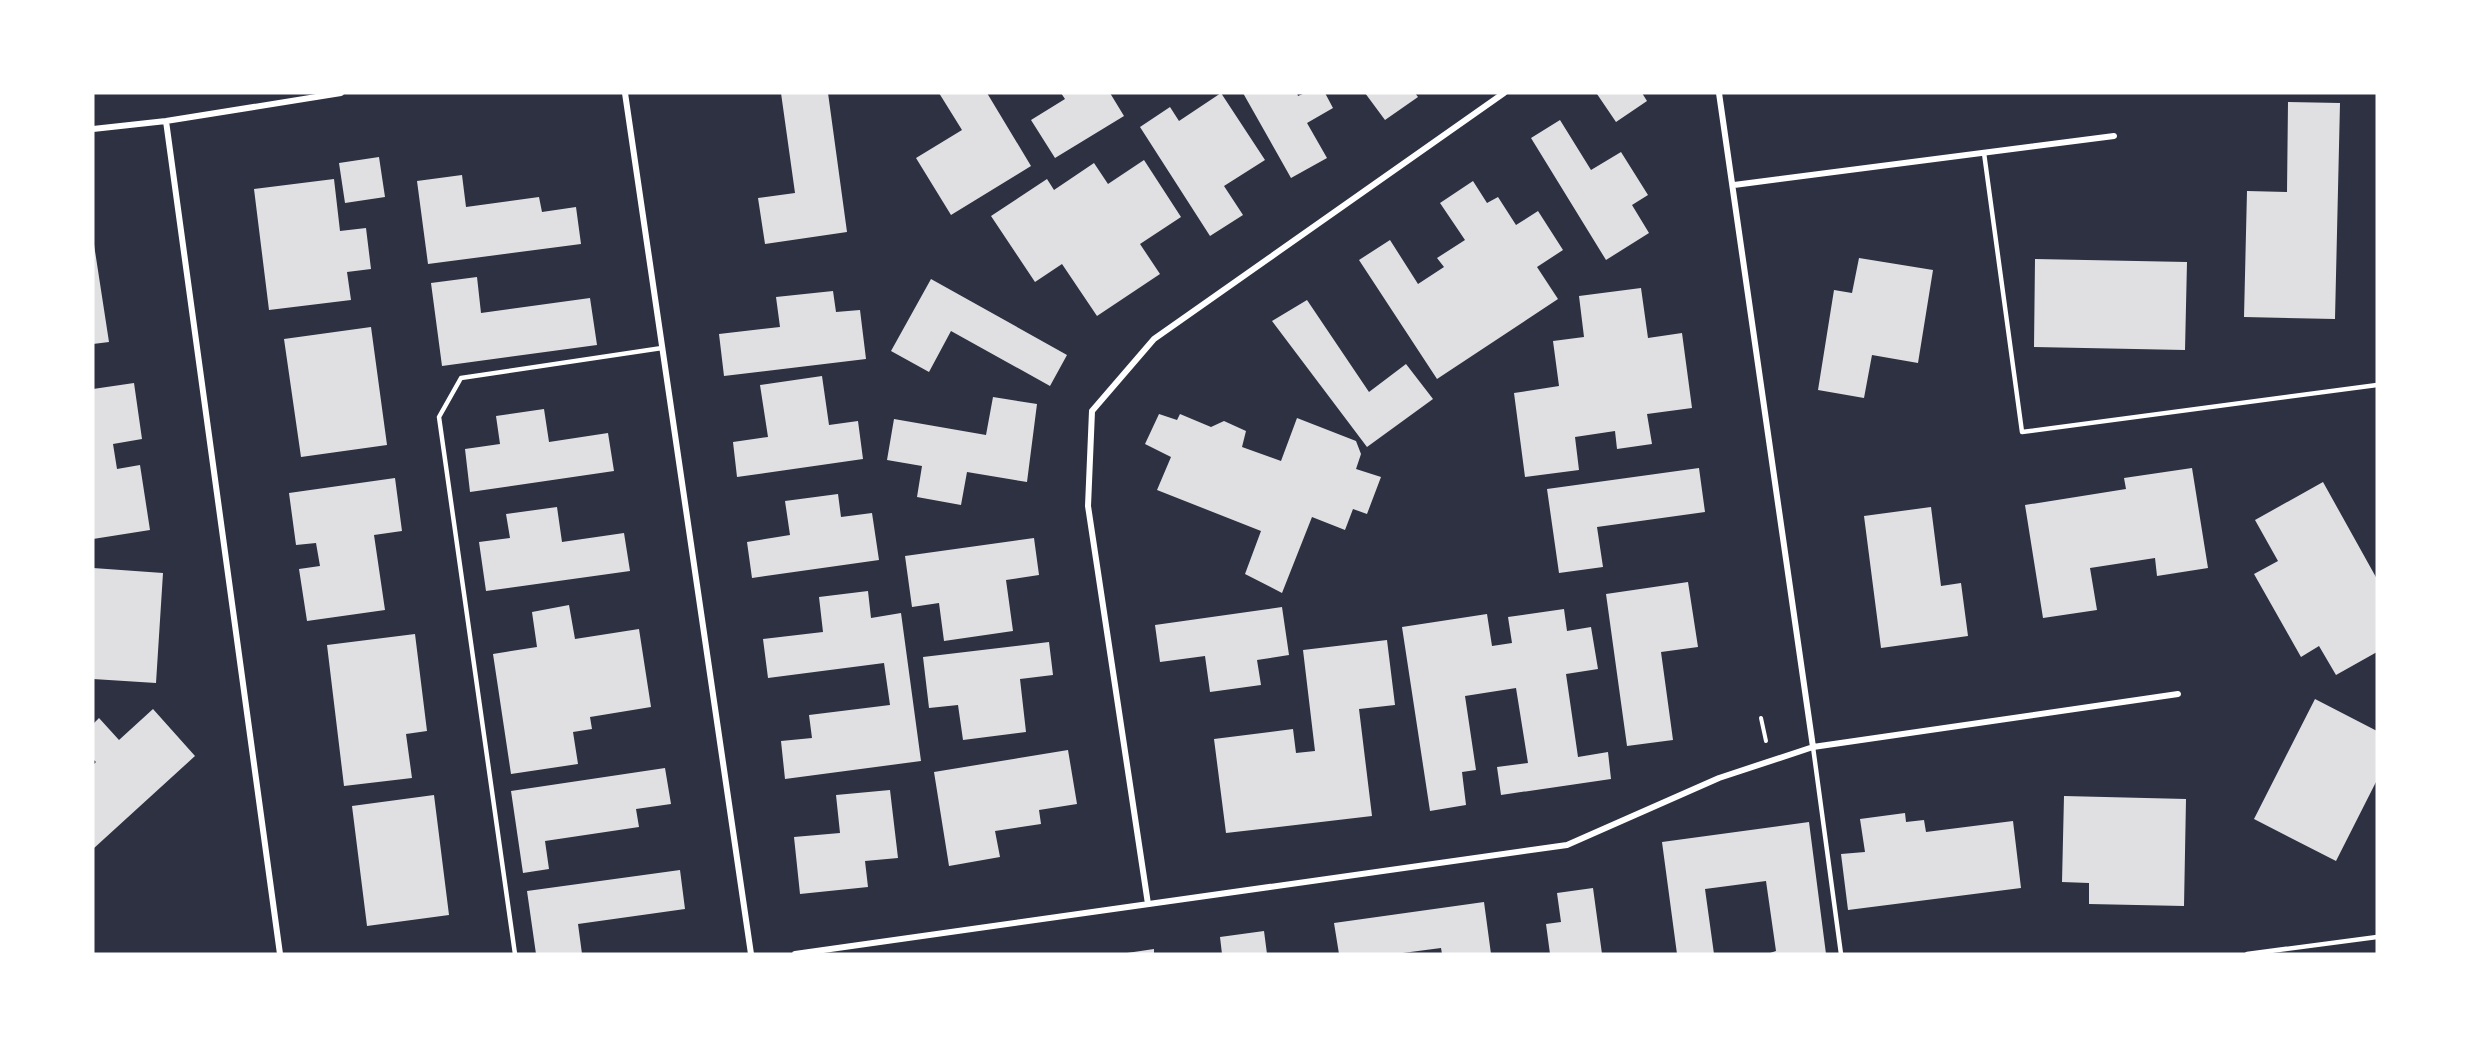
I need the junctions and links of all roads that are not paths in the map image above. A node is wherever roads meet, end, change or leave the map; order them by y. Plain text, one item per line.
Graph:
1 (341, 93) edge
2 (625, 93) edge
3 (1504, 93) edge
4 (1719, 93) edge
5 (166, 121) junction
6 (93, 129) edge
7 (2114, 136) dead end
8 (1984, 153) junction
9 (1734, 185) junction
10 (662, 348) junction
11 (2377, 385) edge
12 (2178, 694) dead end
13 (1813, 747) junction
14 (1148, 904) junction
15 (2377, 937) edge
16 (280, 954) edge
17 (515, 954) edge
18 (750, 954) edge
19 (795, 954) edge
20 (1841, 954) edge
21 (2247, 954) edge

1 - 5 street
2 - 10 street
3 - 14 street
4 - 9 street
5 - 6 street
5 - 16 street
7 - 8 street
8 - 9 street
8 - 11 lane
9 - 13 street
10 - 17 lane
10 - 18 street
12 - 13 street
13 - 14 street
13 - 20 lane
14 - 19 street
15 - 21 lane

